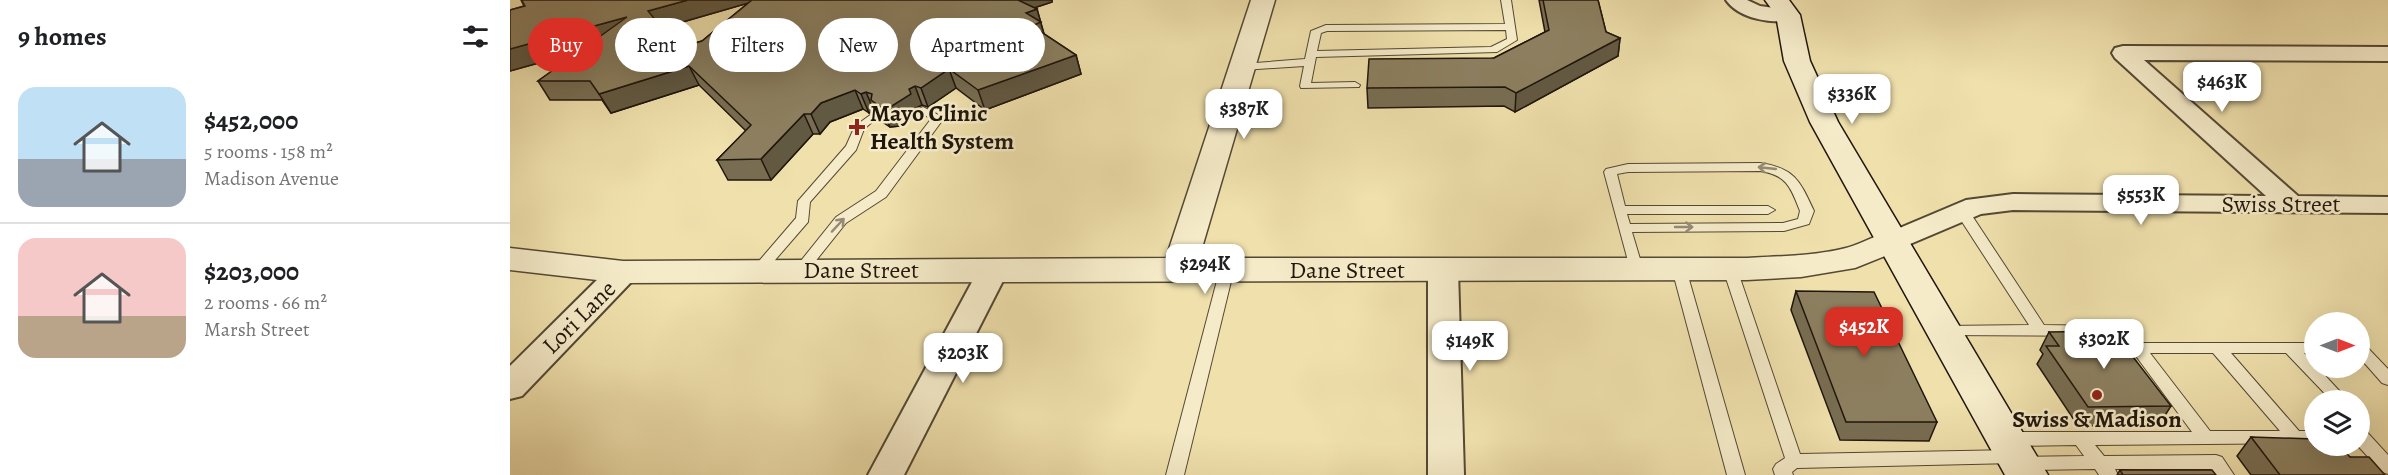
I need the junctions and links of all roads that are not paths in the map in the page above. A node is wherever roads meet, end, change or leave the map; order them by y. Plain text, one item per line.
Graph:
1 (1263, 0) edge
2 (1506, 0) edge
3 (1736, 0) edge
4 (1789, 5) edge
5 (1511, 27) junction
6 (2360, 54) junction
7 (2388, 54) edge
8 (1310, 58) junction
9 (1243, 67) junction
10 (2388, 73) edge
11 (1355, 85) dead end
12 (923, 110) dead end
13 (873, 116) edge
14 (2292, 205) junction
15 (2388, 205) edge
16 (1619, 210) junction
17 (1768, 210) dead end
18 (1962, 211) junction
19 (1626, 228) junction
20 (1893, 241) junction
21 (510, 259) edge
22 (994, 269) junction
23 (1179, 269) junction
24 (1227, 269) junction
25 (1636, 269) junction
26 (1679, 269) junction
27 (1730, 269) junction
28 (801, 270) junction
29 (1443, 270) junction
30 (759, 271) junction
31 (623, 272) junction
32 (2040, 330) junction
33 (1945, 331) junction
34 (2138, 348) junction
35 (2217, 348) junction
36 (2290, 348) junction
37 (2304, 348) edge
38 (2370, 360) edge
39 (2388, 379) edge
40 (510, 387) edge
41 (2330, 390) edge
42 (2295, 437) junction
43 (2304, 437) edge
44 (2080, 438) junction
45 (2206, 438) junction
46 (2370, 447) edge
47 (2017, 458) edge
48 (2388, 467) edge
49 (1789, 468) edge
50 (2104, 468) edge
51 (886, 475) edge
52 (1175, 475) edge
53 (1446, 475) edge
54 (1736, 475) edge
55 (2225, 475) edge

1 - 9 street
2 - 5 lane
3 - 4 street
4 - 20 street
5 - 8 lane
5 - 8 lane
6 - 7 street
6 - 10 street
6 - 14 street
8 - 9 lane
8 - 11 lane
9 - 23 street
28 -> 12 lane
13 - 30 lane
14 - 15 street, Swiss Street
14 - 18 street, Swiss Street
16 - 17 lane
16 - 19 lane
19 -> 16 lane
18 - 20 street, Swiss Street
18 - 32 lane
19 - 25 lane
20 - 27 street, Dane Street
20 - 33 street
21 - 31 street, Dane Street
22 - 23 street, Dane Street
22 - 28 street, Dane Street
22 - 51 street
23 - 24 street, Dane Street
24 - 29 street, Dane Street
24 - 52 lane
25 - 26 street, Dane Street
25 - 29 street, Dane Street
26 - 27 street, Dane Street
26 - 54 lane
27 - 49 lane
28 - 30 street, Dane Street
29 - 53 street
30 - 31 street, Dane Street
31 - 40 street, Lori Lane
32 - 33 lane
32 - 34 lane
33 - 47 street
34 - 35 lane
34 - 45 lane
35 - 36 lane
35 - 42 lane
36 - 37 lane
36 - 41 lane
38 - 39 lane
42 - 43 lane
42 - 45 lane
44 - 45 lane
44 - 47 lane
44 - 50 lane
46 - 48 lane
47 - 49 lane
47 - 50 lane
50 - 55 lane

